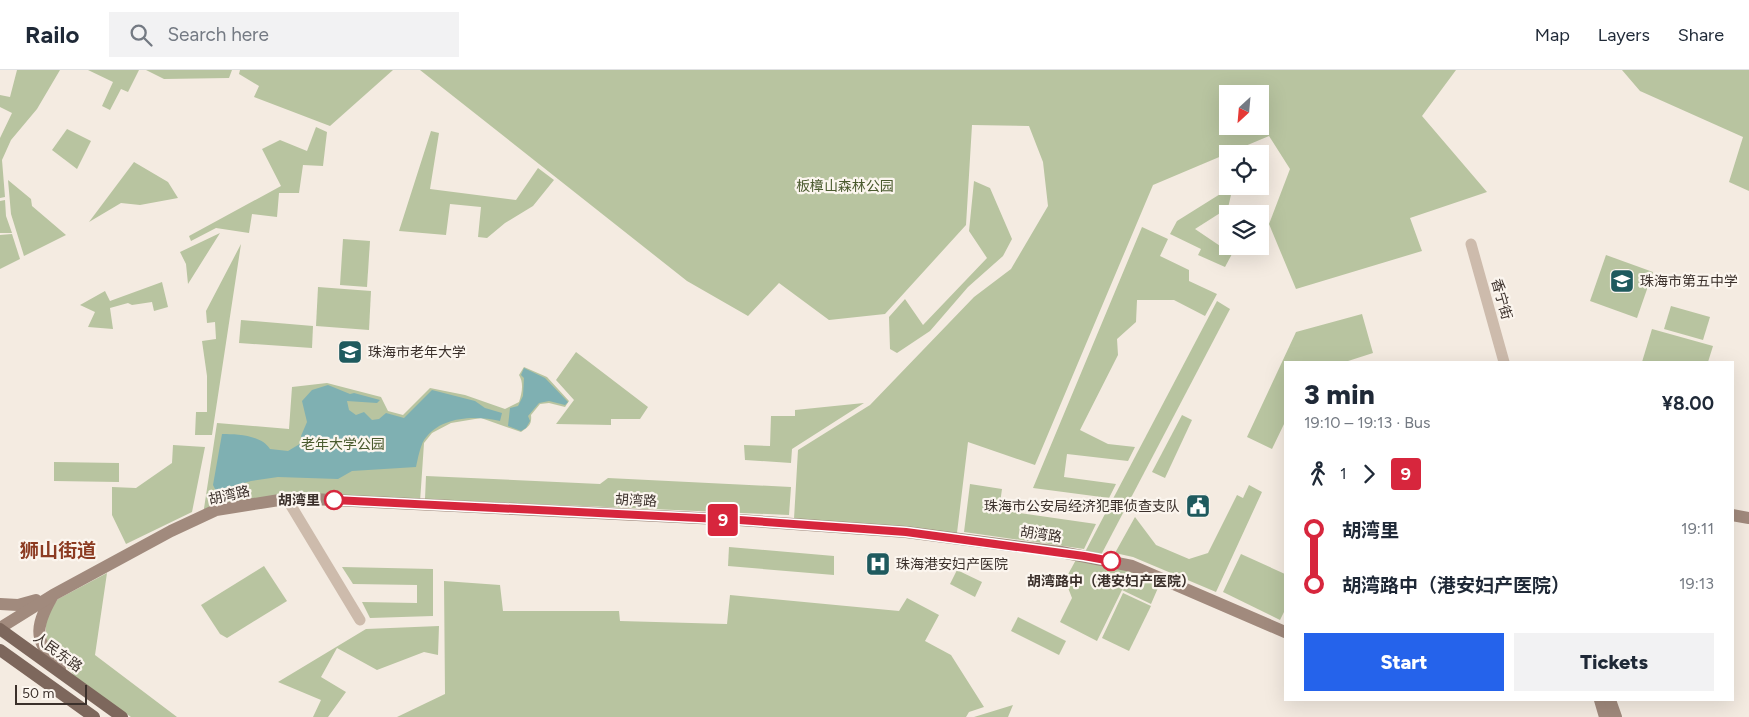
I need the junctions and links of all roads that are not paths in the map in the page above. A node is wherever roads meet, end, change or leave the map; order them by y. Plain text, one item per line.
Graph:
1 (1471, 244) dead end
2 (1504, 361) edge
3 (287, 499) junction
4 (1734, 515) edge
5 (1749, 518) edge
6 (53, 595) junction
7 (0, 604) edge
8 (360, 620) dead end
9 (0, 628) edge
10 (1284, 632) edge
11 (0, 650) edge
12 (75, 684) junction
13 (1600, 701) edge
14 (1610, 701) edge
15 (94, 717) edge
16 (122, 717) edge
17 (1604, 717) edge
18 (1616, 717) edge

1 - 2 street, 香宁街
3 - 6 street, 胡湾路
3 - 8 street
3 - 10 street, 胡湾路
4 - 5 street
6 - 7 street
6 - 9 street, 胡湾路
6 - 12 street
9 - 12 main road, 人民东路
11 - 15 main road
12 - 16 main road, 人民东路
13 - 17 street
14 - 18 street

